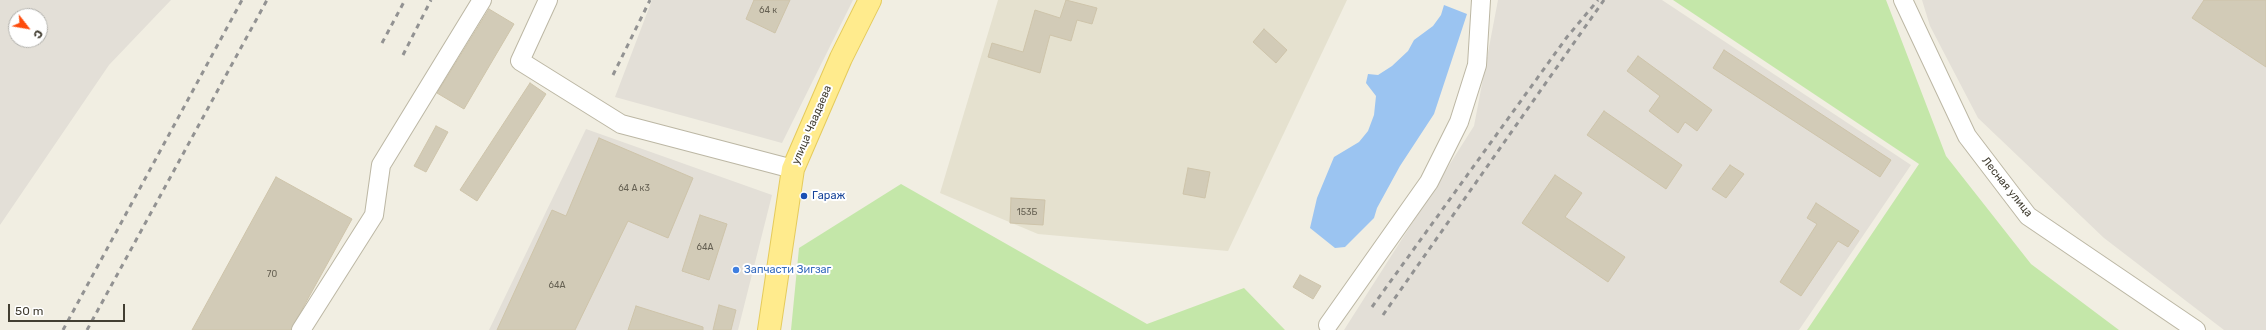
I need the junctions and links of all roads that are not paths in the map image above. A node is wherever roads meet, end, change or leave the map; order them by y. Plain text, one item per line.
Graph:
1 (482, 0) edge
2 (548, 0) edge
3 (870, 0) edge
4 (1481, 0) edge
5 (1903, 0) edge
6 (793, 169) junction
7 (1328, 325) dead end
8 (302, 330) edge
9 (769, 330) edge
10 (2196, 330) edge

1 - 8 street
2 - 6 street
3 - 6 main road, улица Чаадаева
4 - 7 street
5 - 10 street, Лесная улица
6 - 9 main road, улица Чаадаева

